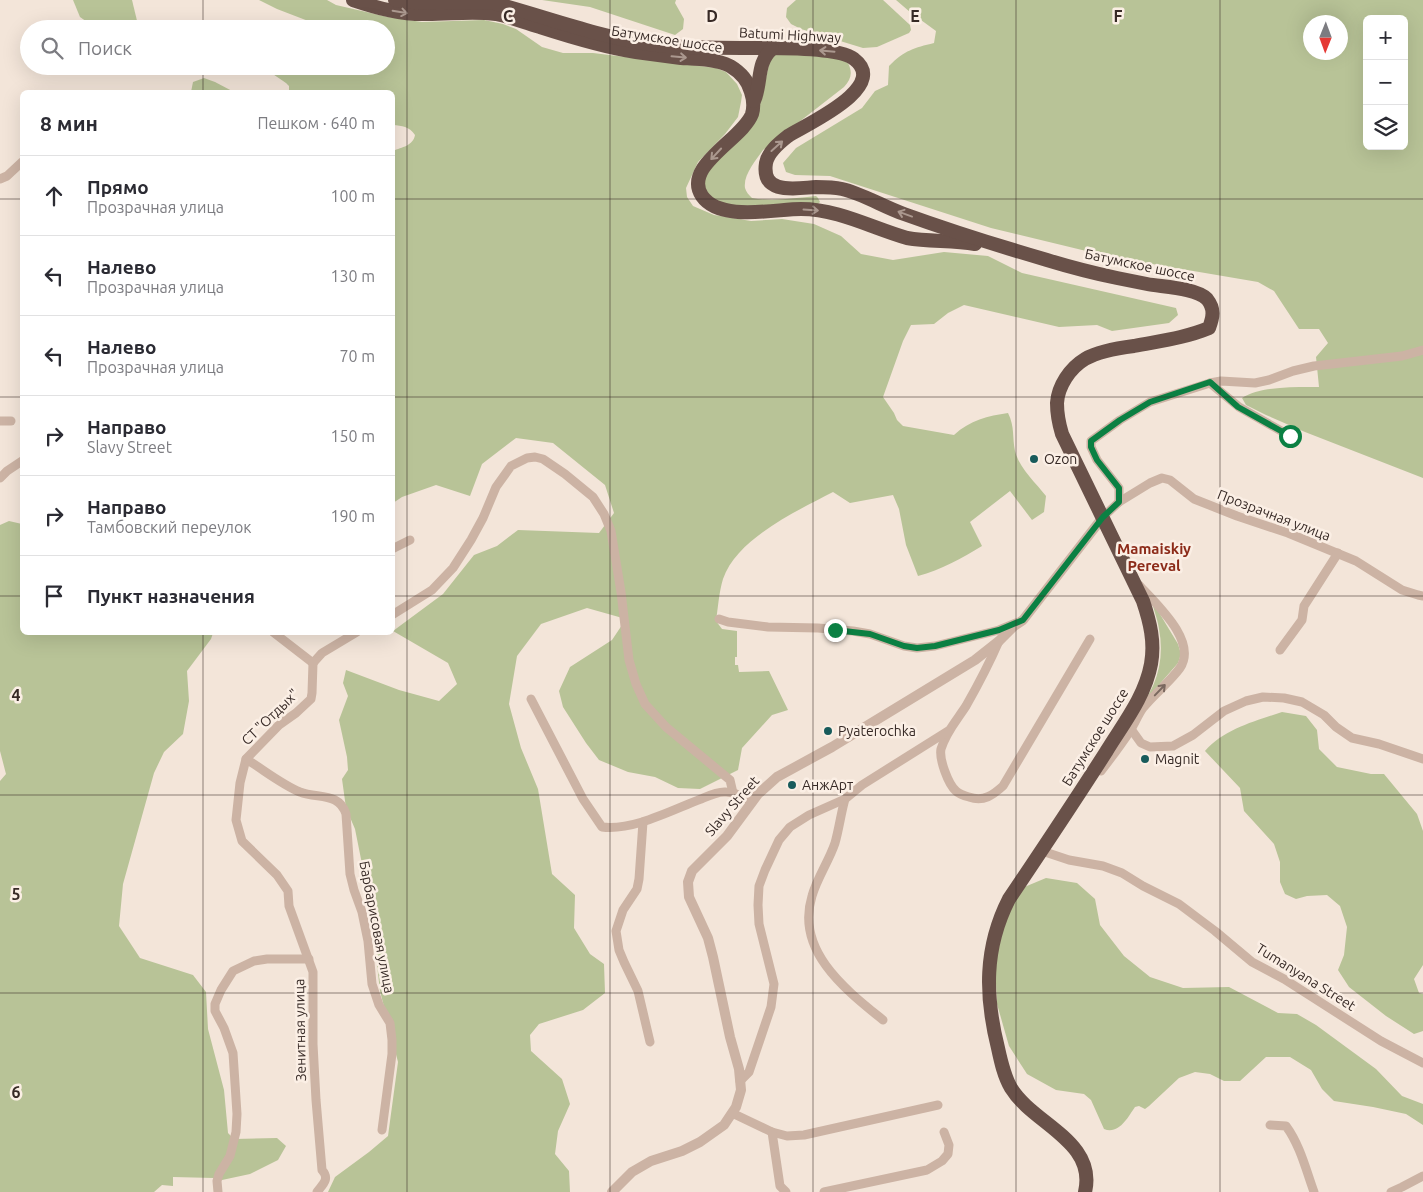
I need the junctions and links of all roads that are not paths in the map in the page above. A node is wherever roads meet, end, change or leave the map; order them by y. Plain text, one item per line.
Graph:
1 (353, 0) edge
2 (395, 0) edge
3 (772, 48) junction
4 (753, 104) junction
5 (20, 164) edge
6 (0, 179) edge
7 (927, 221) junction
8 (918, 240) junction
9 (1034, 256) junction
10 (1423, 350) edge
11 (1210, 382) junction
12 (11, 421) dead end
13 (0, 422) edge
14 (1290, 436) dead end
15 (20, 462) edge
16 (0, 478) edge
17 (1119, 502) junction
18 (1103, 517) junction
19 (410, 540) dead end
20 (395, 548) edge
21 (1338, 553) junction
22 (1131, 576) junction
23 (1423, 596) edge
24 (395, 613) edge
25 (720, 619) dead end
26 (1023, 620) junction
27 (277, 635) edge
28 (351, 635) edge
29 (1090, 639) dead end
30 (999, 641) junction
31 (1280, 650) dead end
32 (313, 662) junction
33 (531, 699) dead end
34 (1131, 729) junction
35 (948, 730) junction
36 (246, 759) junction
37 (1423, 759) edge
38 (1082, 789) junction
39 (733, 792) junction
40 (845, 799) junction
41 (751, 801) junction
42 (643, 822) junction
43 (1042, 851) junction
44 (309, 959) junction
45 (882, 1020) dead end
46 (650, 1042) dead end
47 (1423, 1063) edge
48 (740, 1081) junction
49 (938, 1105) dead end
50 (732, 1112) junction
51 (1270, 1125) dead end
52 (382, 1130) dead end
53 (772, 1132) junction
54 (944, 1132) dead end
55 (1423, 1176) edge
56 (218, 1192) edge
57 (317, 1192) edge
58 (612, 1192) edge
59 (786, 1192) edge
60 (824, 1192) edge
61 (1085, 1192) edge
62 (1314, 1192) edge
63 (1391, 1192) edge

1 -> 4 highway, Батумское шоссе
2 - 3 highway, Batumi Highway
3 - 4 highway
7 -> 3 highway, Batumi Highway
4 -> 8 highway, Батумское шоссе
5 - 6 street
7 - 8 highway
7 - 9 highway, Batumi Highway
8 - 9 highway, Батумское шоссе
9 - 18 highway, Батумское шоссе
10 - 11 street
11 - 14 street
11 - 17 street
12 - 13 street
15 - 16 street
17 - 18 street, Прозрачная улица
17 - 21 street, Прозрачная улица
18 - 22 highway, Батумское шоссе
18 - 26 street, Slavy Street
19 - 20 street
21 - 23 street, Прозрачная улица
21 - 31 street
34 -> 22 street
22 - 38 highway, Батумское шоссе
24 - 39 street
25 - 26 street
26 - 30 street, Slavy Street
27 - 32 street
28 - 32 street
29 - 35 street
30 - 35 street
30 - 41 street, Slavy Street
32 - 36 street, СТ "Отдых"
33 - 42 street
34 - 37 street
34 - 38 street
35 - 40 street
36 - 44 street, Зенитная улица
36 - 52 street, Барбарисовая улица
38 - 43 highway, Батумское шоссе
39 - 41 street
39 - 42 street
40 - 45 street
40 - 48 street
41 - 48 street, Slavy Street
42 - 46 street
43 - 47 street, Tumanyana Street
43 - 61 highway, Батумское шоссе
44 - 56 street
44 - 57 street, Зенитная улица
48 - 50 street, Slavy Street
49 - 53 street
50 - 53 street
50 - 58 street, Slavy Street
51 - 62 street
53 - 59 street
54 - 60 street
55 - 63 street

